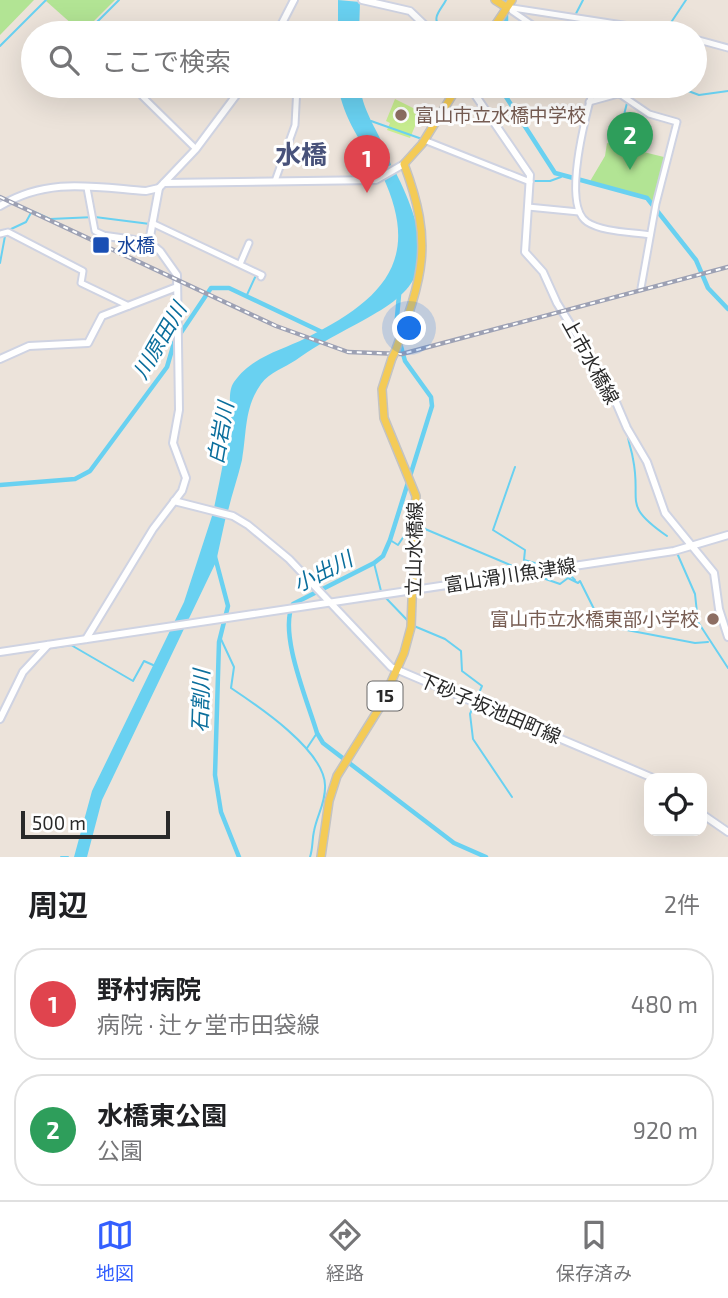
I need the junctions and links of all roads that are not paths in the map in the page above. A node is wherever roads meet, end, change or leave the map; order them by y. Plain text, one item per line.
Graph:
1 (294, 0) edge
2 (362, 0) edge
3 (495, 0) edge
4 (512, 0) edge
5 (509, 9) junction
6 (283, 21) edge
7 (422, 21) edge
8 (499, 21) edge
9 (526, 21) edge
10 (600, 21) edge
11 (707, 42) edge
12 (728, 48) edge
13 (144, 98) edge
14 (234, 98) edge
15 (296, 98) edge
16 (450, 98) edge
17 (477, 98) edge
18 (590, 98) edge
19 (604, 98) edge
20 (624, 98) edge
21 (589, 102) junction
22 (424, 140) junction
23 (196, 149) junction
24 (402, 166) junction
25 (275, 181) junction
26 (530, 182) junction
27 (162, 185) junction
28 (87, 188) junction
29 (0, 206) edge
30 (528, 207) junction
31 (579, 212) junction
32 (152, 223) junction
33 (0, 234) edge
34 (650, 235) junction
35 (106, 236) joint
36 (149, 242) junction
37 (249, 243) dead end
38 (240, 264) junction
39 (261, 277) dead end
40 (177, 287) junction
41 (641, 288) dead end
42 (129, 306) junction
43 (0, 359) edge
44 (174, 502) junction
45 (728, 535) edge
46 (691, 547) junction
47 (414, 590) junction
48 (330, 603) junction
49 (727, 634) edge
50 (86, 639) junction
51 (49, 645) junction
52 (0, 652) edge
53 (397, 670) junction
54 (0, 719) edge
55 (644, 774) edge
56 (707, 817) edge
57 (728, 832) edge
58 (321, 857) edge

1 - 6 main road
2 - 7 main road
3 - 5 main road
4 - 5 main road
5 - 8 main road
5 - 9 street
5 - 10 street
11 - 12 street
13 - 23 street
14 - 23 main road
15 - 25 street
16 - 22 main road
17 - 26 main road
18 - 21 street
19 - 21 street
20 - 34 street
21 - 31 street
22 - 24 main road
22 - 26 street
23 - 27 main road
24 - 25 main road
24 - 47 main road, 立山水橋線 / 15
25 - 27 main road
26 - 30 main road, 上市水橋線
27 - 28 main road
27 - 32 main road
28 - 29 main road
28 - 35 street
30 - 31 street
30 - 46 main road, 上市水橋線
31 - 34 street
32 - 36 main road
32 - 38 street
33 - 42 street
34 - 41 street
35 - 36 main road
36 - 40 main road
37 - 38 street
38 - 39 street
40 - 42 main road
40 - 44 main road
42 - 43 main road
44 - 48 main road, 下砂子坂池田町線
44 - 50 main road
45 - 46 main road, 富山滑川魚津線
46 - 47 main road, 富山滑川魚津線
46 - 49 main road, 上市水橋線
47 - 48 main road, 富山滑川魚津線
47 - 53 main road, 立山水橋線 / 15
48 - 50 main road, 富山滑川魚津線
48 - 53 main road, 下砂子坂池田町線
50 - 51 main road, 富山滑川魚津線
51 - 52 main road, 富山滑川魚津線
51 - 54 main road
53 - 55 main road, 下砂子坂池田町線
53 - 58 main road, 立山水橋線 / 15
56 - 57 main road

